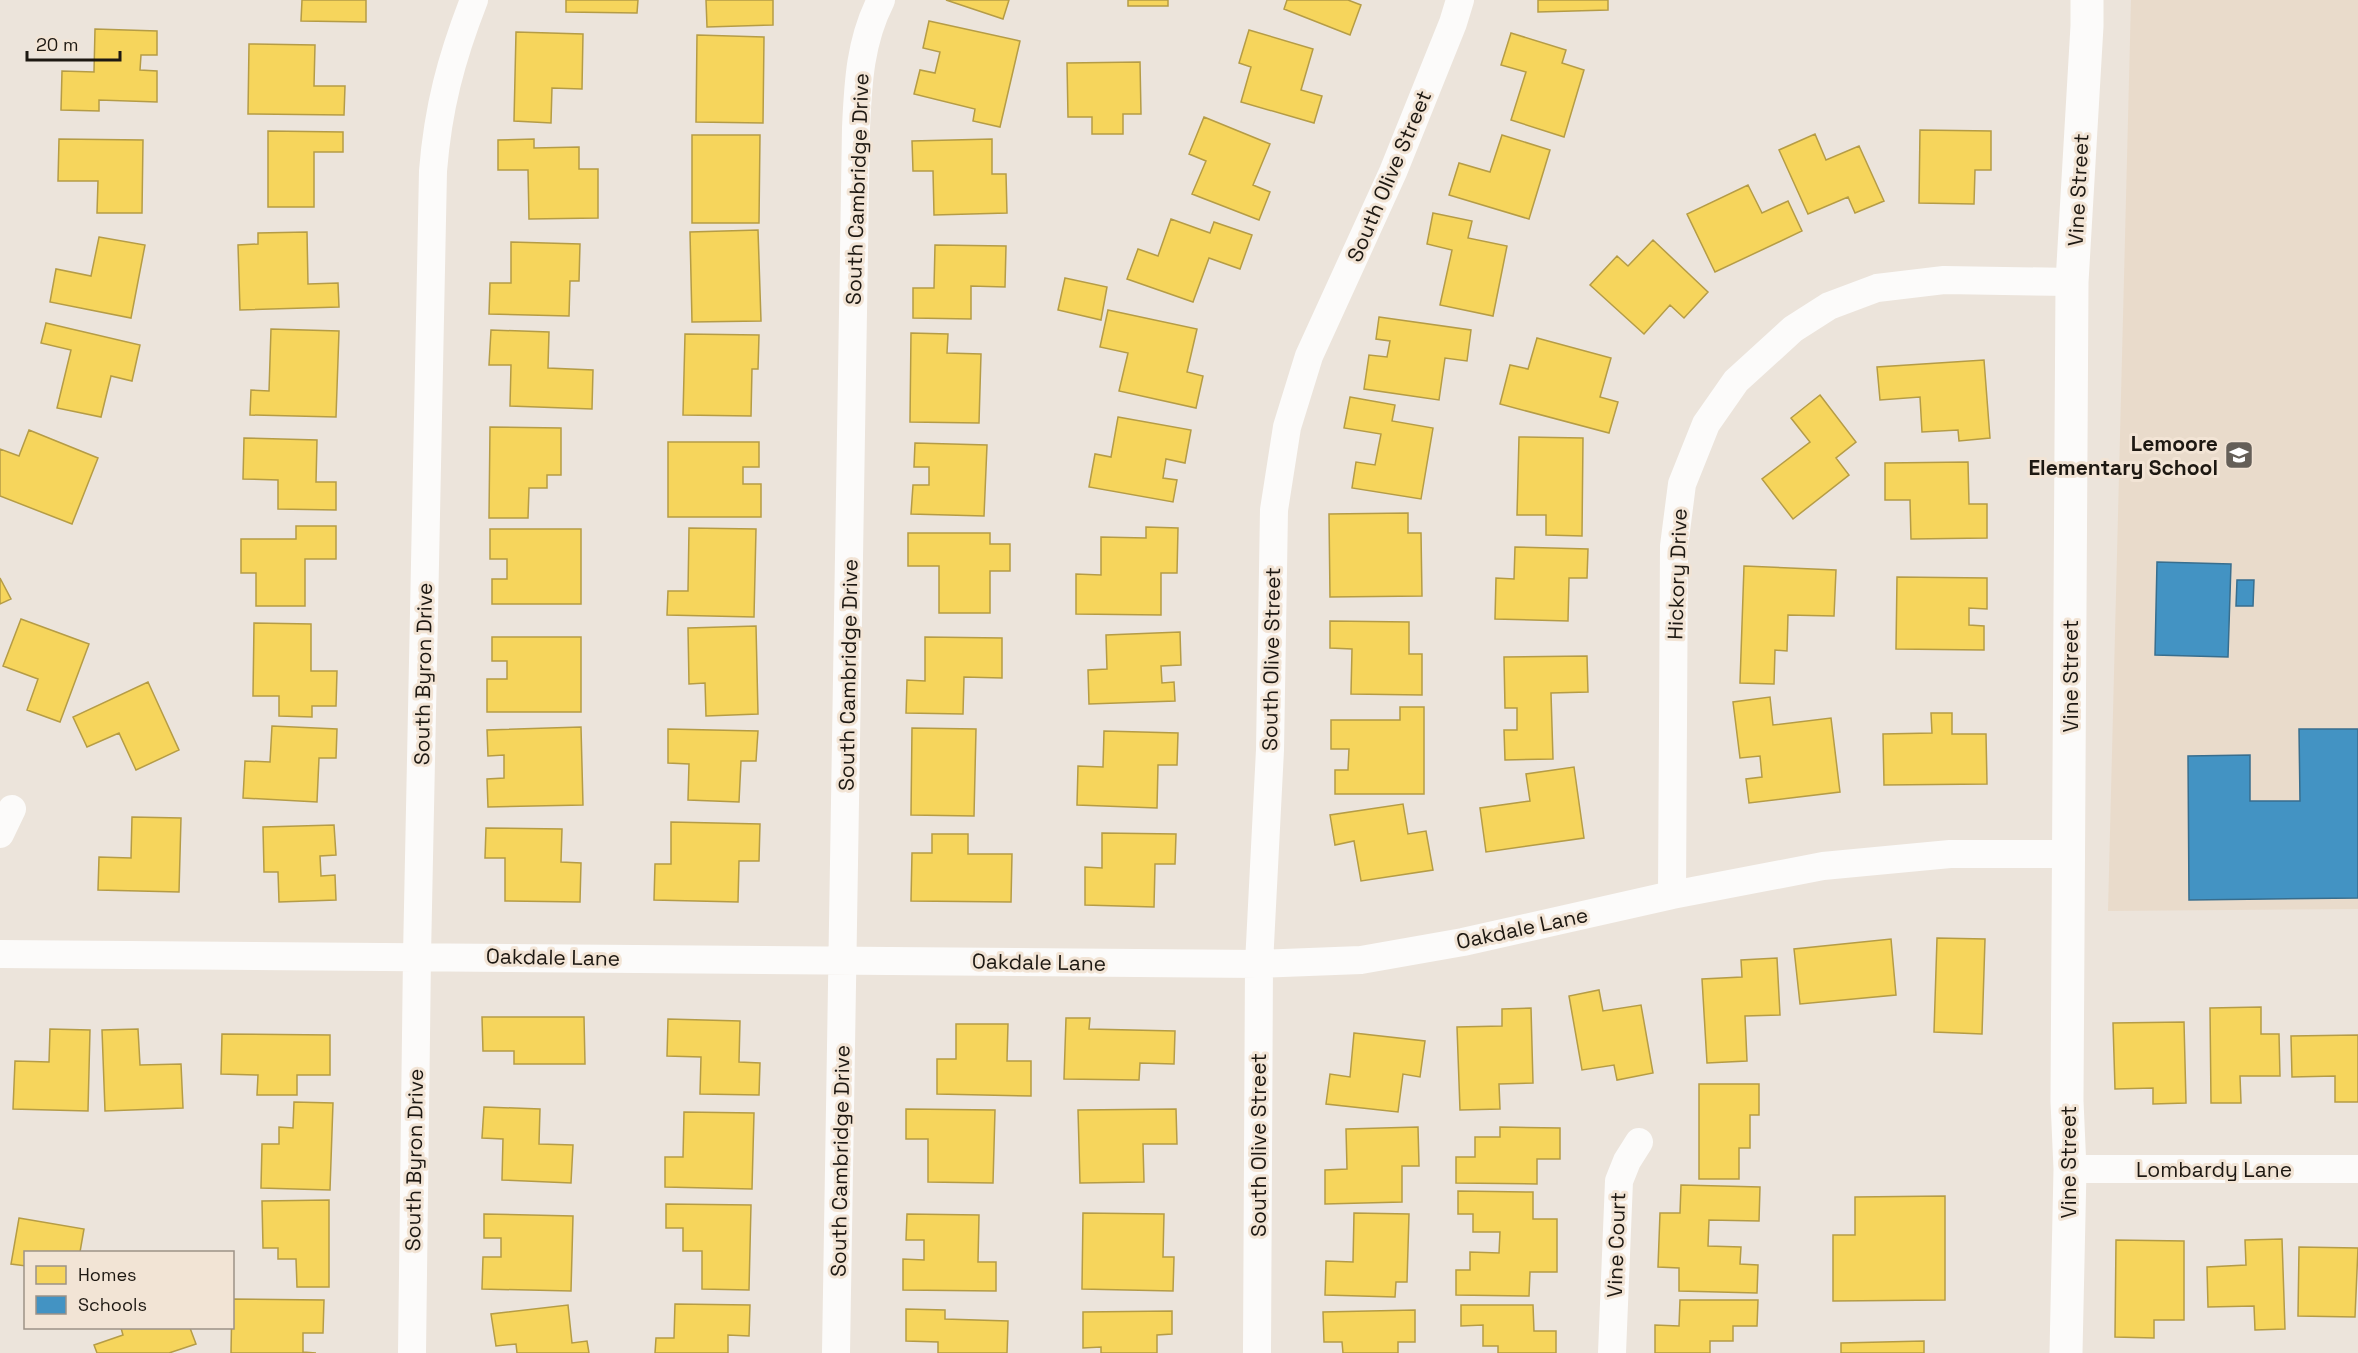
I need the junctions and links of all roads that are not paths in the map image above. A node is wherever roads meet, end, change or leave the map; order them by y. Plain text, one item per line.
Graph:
1 (474, 0) edge
2 (881, 0) edge
3 (1460, 0) edge
4 (2086, 0) edge
5 (2072, 282) junction
6 (2068, 854) junction
7 (1672, 895) junction
8 (0, 954) edge
9 (417, 956) junction
10 (844, 960) junction
11 (1259, 964) junction
12 (1639, 1142) dead end
13 (2070, 1169) junction
14 (2358, 1170) edge
15 (412, 1353) edge
16 (836, 1353) edge
17 (1257, 1353) edge
18 (1612, 1353) edge
19 (2066, 1353) edge

1 - 9 street, South Byron Drive
2 - 10 street, South Cambridge Drive
3 - 11 street, South Olive Street
4 - 5 street, Vine Street
5 - 6 street, Vine Street
5 - 7 street, Hickory Drive
6 - 7 street, Oakdale Lane
6 - 13 street, Vine Street
7 - 11 street, Oakdale Lane
8 - 9 street, Oakdale Lane
9 - 10 street, Oakdale Lane
9 - 15 street, South Byron Drive
10 - 11 street, Oakdale Lane
10 - 16 street, South Cambridge Drive
11 - 17 street, South Olive Street
12 - 18 street, Vine Court
13 - 14 street, Lombardy Lane
13 - 19 street, Vine Street

